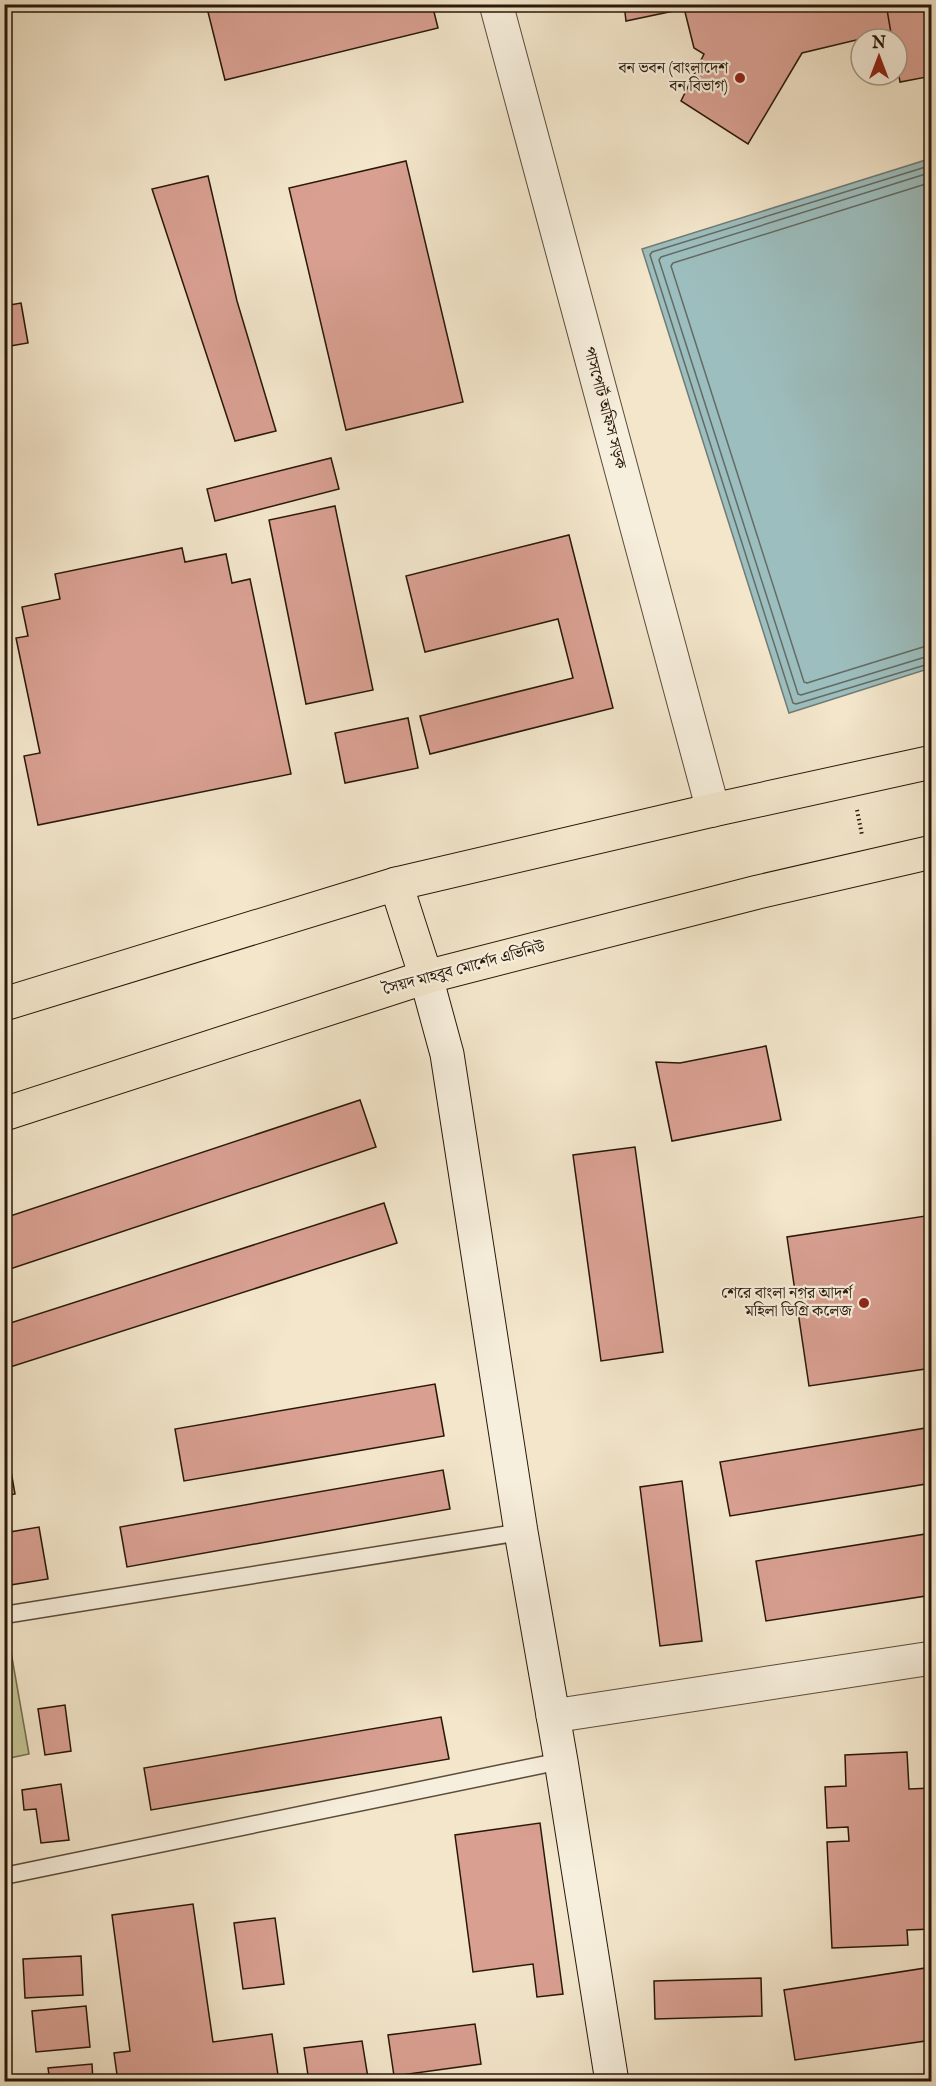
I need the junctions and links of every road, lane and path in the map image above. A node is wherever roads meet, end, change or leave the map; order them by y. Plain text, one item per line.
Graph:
1 (496, 4) edge
2 (932, 762) edge
3 (850, 780) junction
4 (713, 810) junction
5 (932, 852) edge
6 (869, 866) junction
7 (396, 884) junction
8 (426, 977) junction
9 (4, 1004) edge
10 (4, 1114) edge
11 (521, 1532) junction
12 (4, 1615) edge
13 (932, 1658) edge
14 (553, 1716) junction
15 (561, 1761) junction
16 (4, 1876) edge
17 (612, 2082) edge

1 - 4 street, পাসপোর্ট অফিস সড়ক
2 - 3 main road
3 - 4 main road
3 - 6 path
4 - 7 main road
5 - 6 main road, সৈয়দ মাহবুব মোর্শেদ এভিনিউ
6 - 8 main road, সৈয়দ মাহবুব মোর্শেদ এভিনিউ
7 - 8 main road
7 - 9 main road
8 - 10 main road, সৈয়দ মাহবুব মোর্শেদ এভিনিউ
8 - 11 street
11 - 12 lane
11 - 14 street
13 - 14 street
14 - 15 street
15 - 16 lane
15 - 17 street

